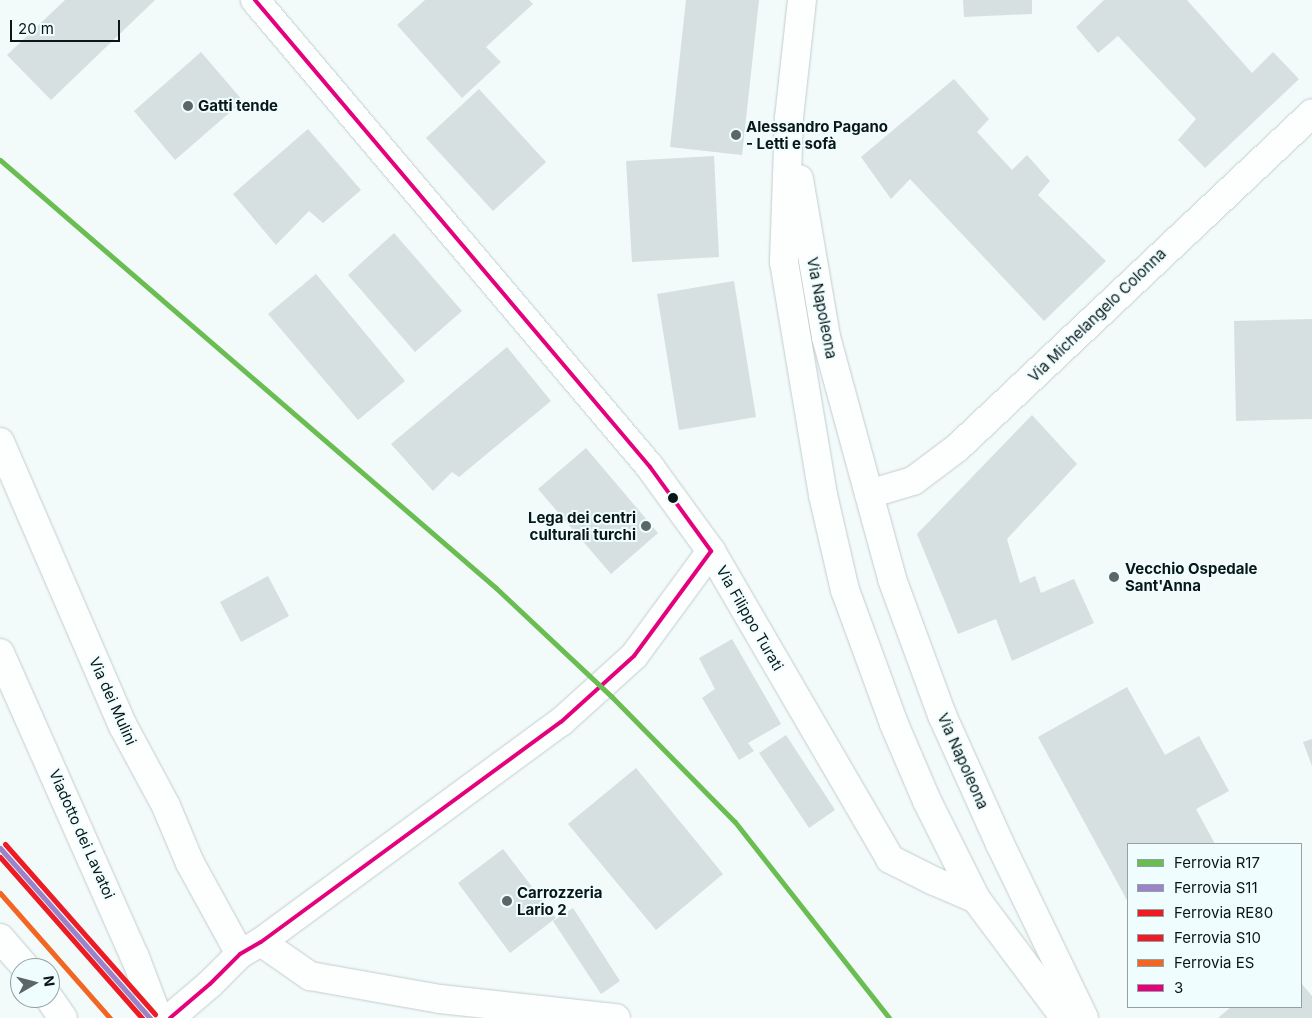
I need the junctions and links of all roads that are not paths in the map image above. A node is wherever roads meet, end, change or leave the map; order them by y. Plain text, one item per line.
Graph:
1 (255, 0) edge
2 (802, 0) edge
3 (1312, 113) edge
4 (789, 118) junction
5 (810, 420) junction
6 (0, 442) edge
7 (869, 494) junction
8 (711, 551) junction
9 (0, 653) edge
10 (976, 899) junction
11 (0, 938) edge
12 (251, 948) junction
13 (17, 958) edge
14 (158, 1018) edge
15 (170, 1018) edge
16 (616, 1018) edge
17 (1065, 1018) edge
18 (1076, 1018) edge
19 (1084, 1018) edge

1 - 8 street, Via Filippo Turati
2 - 4 street, Via Napoleona
3 - 7 street, Via Michelangelo Colonna
4 - 5 street, Via Napoleona
4 - 7 street, Via Napoleona
5 - 7 street, Via Napoleona
5 - 10 street, Via Napoleona
6 - 12 street, Via dei Mulini
7 - 19 street, Via Napoleona
8 - 10 street, Via Filippo Turati
8 - 12 street
9 - 14 street, Viadotto dei Lavatoi
10 - 17 street, Via Napoleona
10 - 18 street
11 - 13 street
12 - 15 street
12 - 16 street

